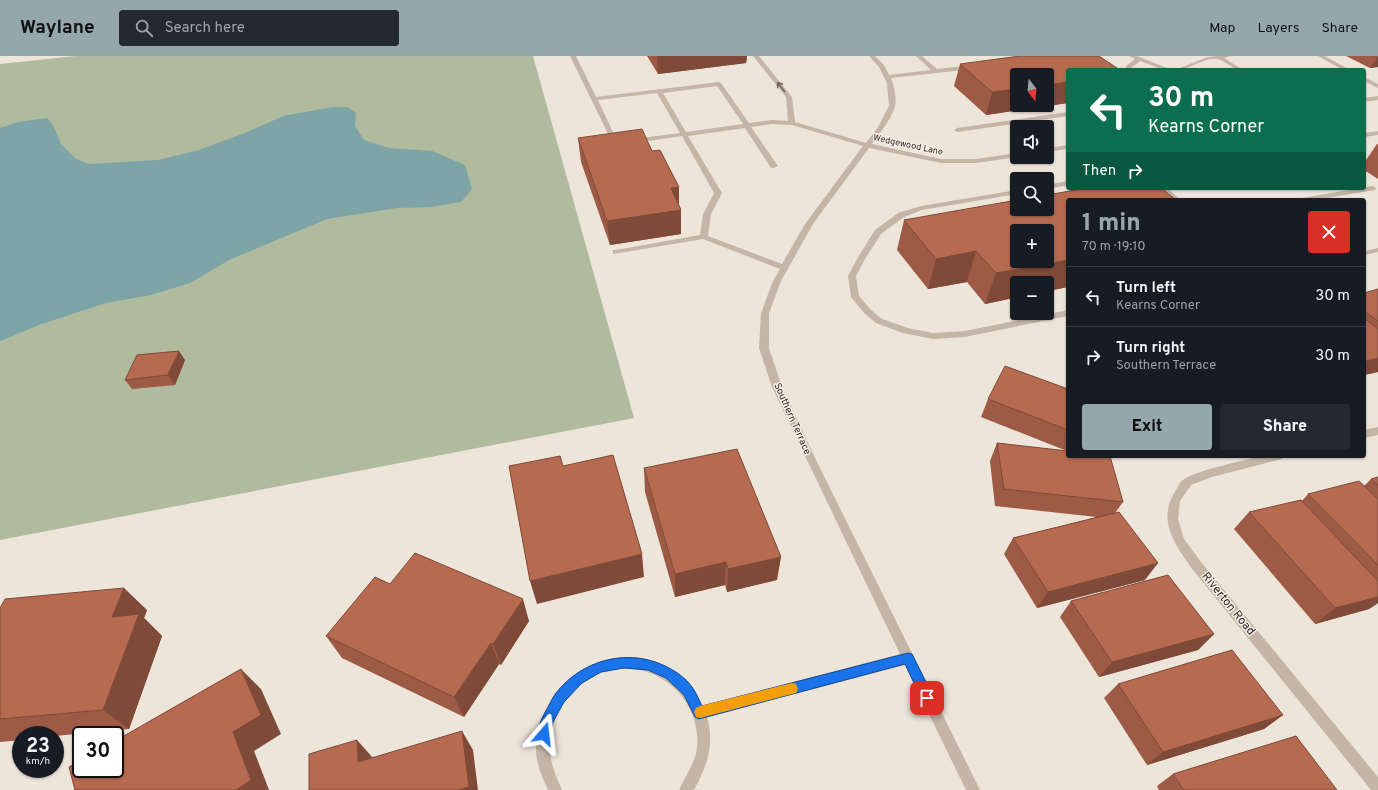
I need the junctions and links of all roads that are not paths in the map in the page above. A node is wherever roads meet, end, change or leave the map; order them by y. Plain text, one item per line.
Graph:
1 (573, 56) edge
2 (756, 56) edge
3 (872, 56) edge
4 (919, 56) edge
5 (1132, 56) edge
6 (1228, 56) edge
7 (1321, 56) edge
8 (1218, 57) junction
9 (1139, 59) junction
10 (983, 65) edge
11 (1128, 68) edge
12 (1164, 68) edge
13 (1183, 68) edge
14 (1237, 68) edge
15 (1343, 68) edge
16 (935, 71) junction
17 (887, 76) junction
18 (1366, 80) edge
19 (1378, 86) edge
20 (659, 91) junction
21 (1378, 98) edge
22 (594, 99) junction
23 (1366, 100) edge
24 (1066, 114) edge
25 (792, 123) junction
26 (747, 125) junction
27 (957, 130) dead end
28 (1378, 133) edge
29 (684, 134) junction
30 (1366, 135) edge
31 (630, 141) edge
32 (623, 142) edge
33 (867, 145) junction
34 (1066, 147) edge
35 (1054, 149) edge
36 (1010, 156) edge
37 (774, 166) dead end
38 (1066, 183) edge
39 (1366, 184) edge
40 (1054, 186) edge
41 (1164, 190) edge
42 (1375, 190) edge
43 (1010, 193) edge
44 (1174, 198) edge
45 (1317, 198) edge
46 (704, 237) junction
47 (1378, 250) edge
48 (616, 252) dead end
49 (1366, 252) edge
50 (784, 268) junction
51 (1066, 313) edge
52 (1378, 431) edge
53 (1366, 434) edge
54 (1270, 458) edge
55 (908, 658) junction
56 (699, 713) junction
57 (1378, 788) edge
58 (555, 790) edge
59 (686, 790) edge
60 (973, 790) edge

1 - 22 street
25 -> 2 street
3 - 17 street, Southern Terrace
4 - 16 street
5 - 9 street
6 - 8 street
7 - 15 street
8 - 13 street
8 - 14 street
9 - 11 street
9 - 12 street
10 - 16 street
16 - 17 street
17 - 33 street, Southern Terrace
18 - 19 street
20 - 22 street
20 - 26 street
20 - 29 street
21 - 23 street
22 - 32 street
24 - 27 street
25 - 26 street, Wedgewood Lane
25 - 33 street, Wedgewood Lane
26 - 29 street, Wedgewood Lane
26 - 37 street
28 - 30 street
29 - 31 street, Wedgewood Lane
29 - 46 street
33 - 36 street, Wedgewood Lane
33 - 50 street, Southern Terrace
34 - 35 street
38 - 40 street
39 - 42 street
41 - 44 street
42 - 45 street
43 - 51 street
46 - 48 street
46 - 50 street
47 - 49 street
50 - 55 street, Southern Terrace
52 - 53 street
54 - 57 street, Riverton Road
55 - 56 street
55 - 60 street, Southern Terrace
56 - 58 street
56 - 59 street

